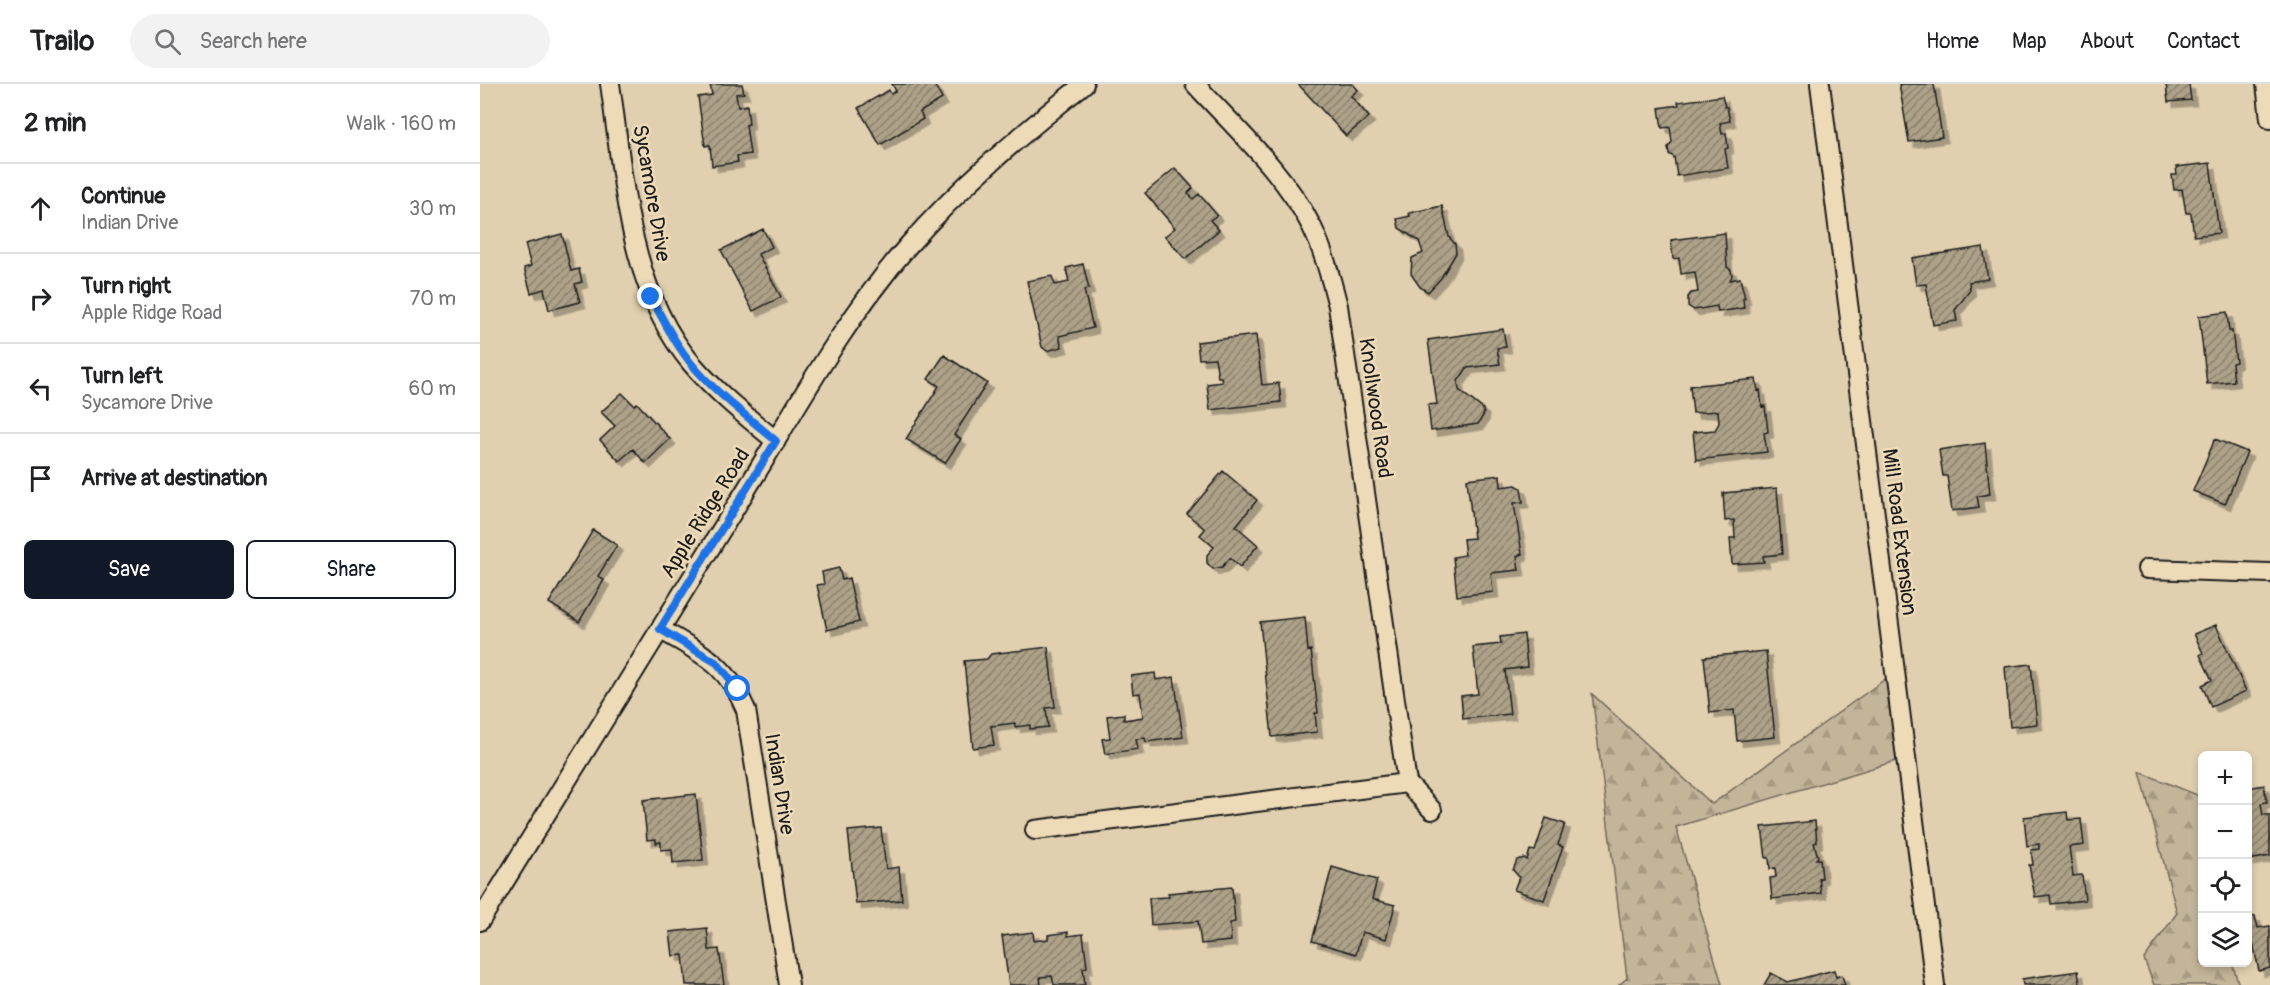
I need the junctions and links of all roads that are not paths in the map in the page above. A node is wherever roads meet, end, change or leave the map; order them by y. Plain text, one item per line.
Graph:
1 (610, 84) edge
2 (1084, 84) edge
3 (1195, 84) edge
4 (1820, 84) edge
5 (2266, 84) edge
6 (2270, 119) edge
7 (776, 441) junction
8 (2147, 569) dead end
9 (2270, 573) edge
10 (660, 629) junction
11 (1407, 783) junction
12 (1432, 810) dead end
13 (1035, 830) dead end
14 (480, 921) edge
15 (789, 985) edge
16 (1935, 985) edge

1 - 7 street, Sycamore Drive
2 - 7 street, Apple Ridge Road
3 - 11 street, Knollwood Road
4 - 16 street, Mill Road Extension
5 - 6 street
7 - 10 street, Apple Ridge Road
8 - 9 street
10 - 14 street, Apple Ridge Road
10 - 15 street, Indian Drive
11 - 12 street
11 - 13 street

